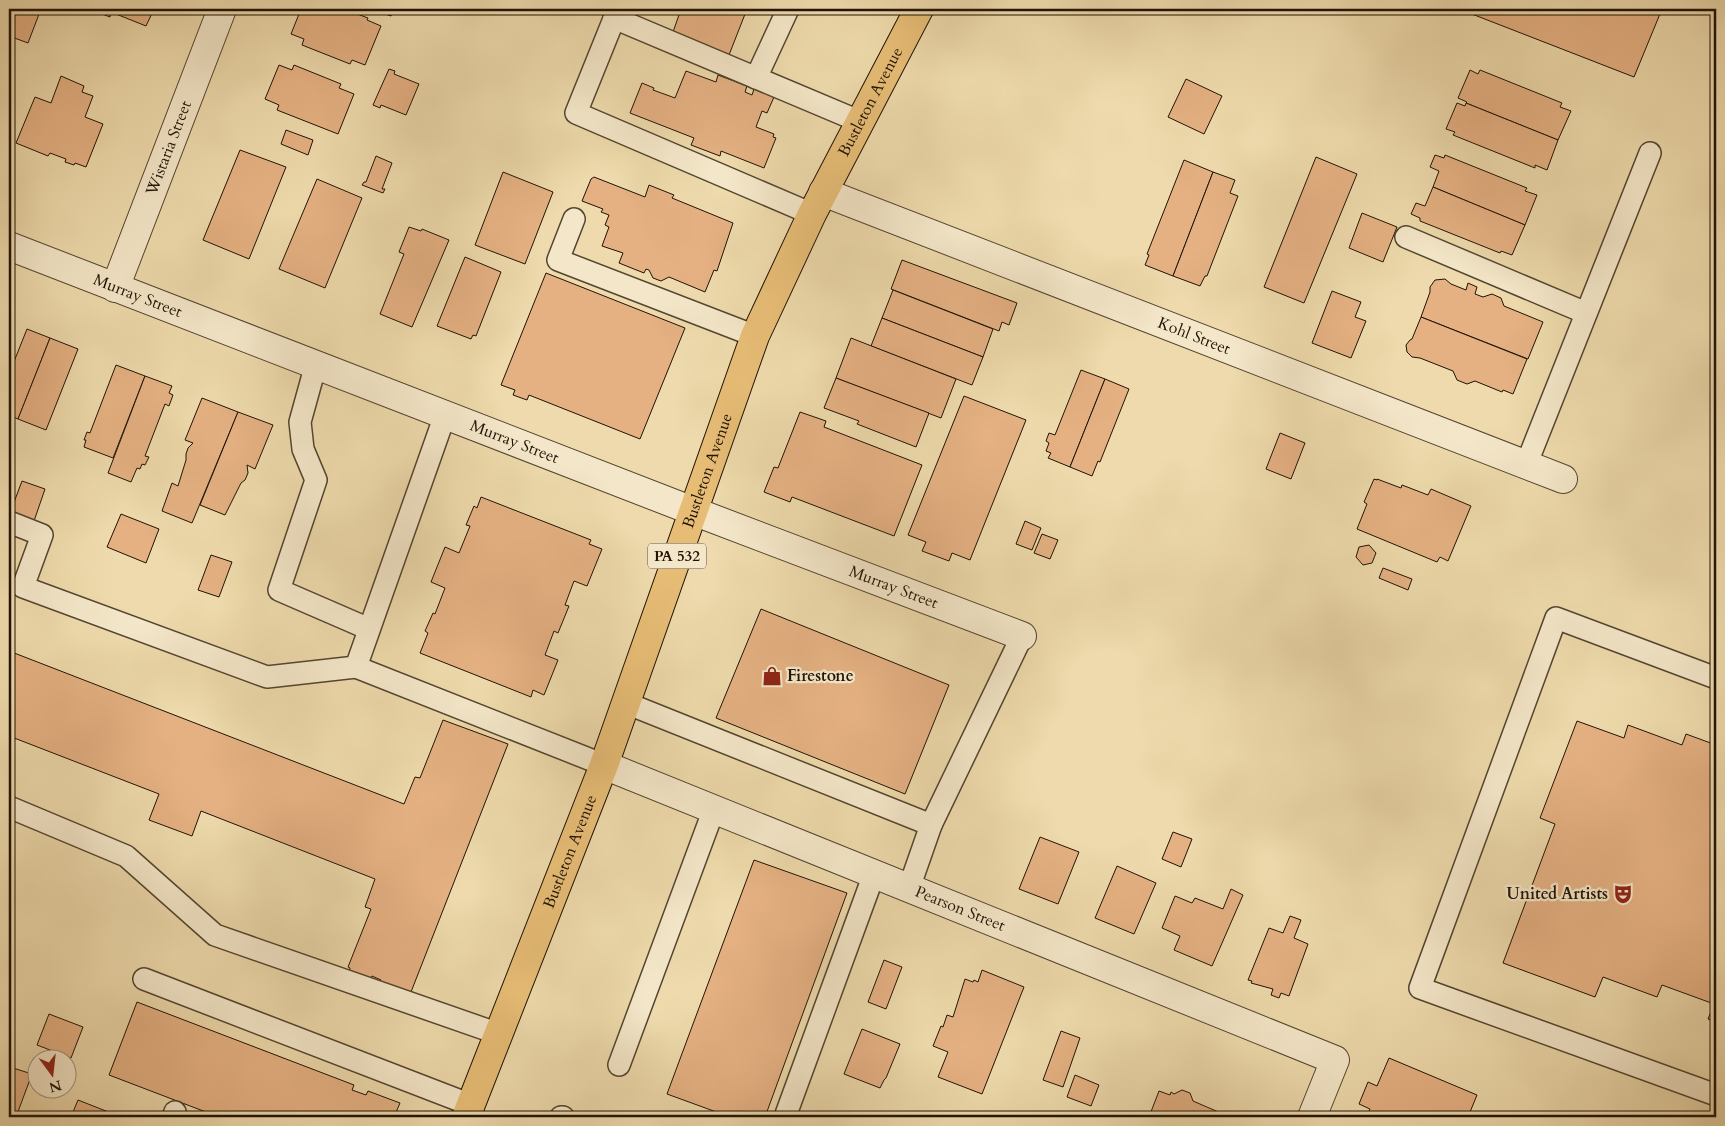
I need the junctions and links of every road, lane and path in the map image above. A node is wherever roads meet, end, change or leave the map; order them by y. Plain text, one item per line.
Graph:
1 (222, 9) edge
2 (788, 9) edge
3 (919, 9) edge
4 (616, 14) edge
5 (756, 78) junction
6 (861, 122) junction
7 (1650, 153) dead end
8 (818, 203) junction
9 (574, 219) dead end
10 (1406, 237) dead end
11 (9, 246) edge
12 (115, 288) junction
13 (1586, 313) junction
14 (755, 336) junction
15 (316, 364) junction
16 (445, 415) junction
17 (1526, 465) junction
18 (1563, 479) dead end
19 (693, 511) junction
20 (9, 522) edge
21 (369, 629) junction
22 (1022, 636) joint
23 (356, 667) junction
24 (1716, 678) edge
25 (626, 703) junction
26 (604, 765) junction
27 (9, 807) edge
28 (714, 809) junction
29 (930, 826) junction
30 (874, 874) junction
31 (909, 888) junction
32 (144, 979) dead end
33 (499, 1034) junction
34 (619, 1065) dead end
35 (1716, 1095) edge
36 (469, 1111) edge
37 (790, 1116) edge
38 (1312, 1117) edge

1 - 12 street, Wistaria Street
2 - 5 lane
3 - 6 main road, Bustleton Avenue / PA 532
4 - 5 lane
4 - 8 lane
5 - 6 lane
6 - 8 main road, Bustleton Avenue / PA 532
7 - 13 lane
8 - 14 main road, Bustleton Avenue / PA 532
8 - 17 street, Kohl Street
9 - 14 lane
10 - 13 lane
11 - 12 street, Murray Street
12 - 15 street, Murray Street
13 - 17 lane
14 - 19 main road, Bustleton Avenue / PA 532
15 - 16 street, Murray Street
15 - 21 lane
16 - 19 street, Murray Street
16 - 21 lane
17 - 18 street, Kohl Street
19 - 22 street, Murray Street
19 - 25 main road, Bustleton Avenue / PA 532
20 - 23 lane
21 - 23 lane
22 - 29 lane
23 - 26 lane
24 - 35 lane
25 - 26 main road, Bustleton Avenue / PA 532
25 - 29 lane
26 - 28 street, Pearson Street
26 - 33 main road, Bustleton Avenue / PA 532
27 - 33 lane
28 - 30 street, Pearson Street
28 - 34 lane
29 - 31 lane
30 - 31 street, Pearson Street
30 - 37 lane
31 - 38 street, Pearson Street
32 - 36 lane
33 - 36 main road, Bustleton Avenue / PA 532

